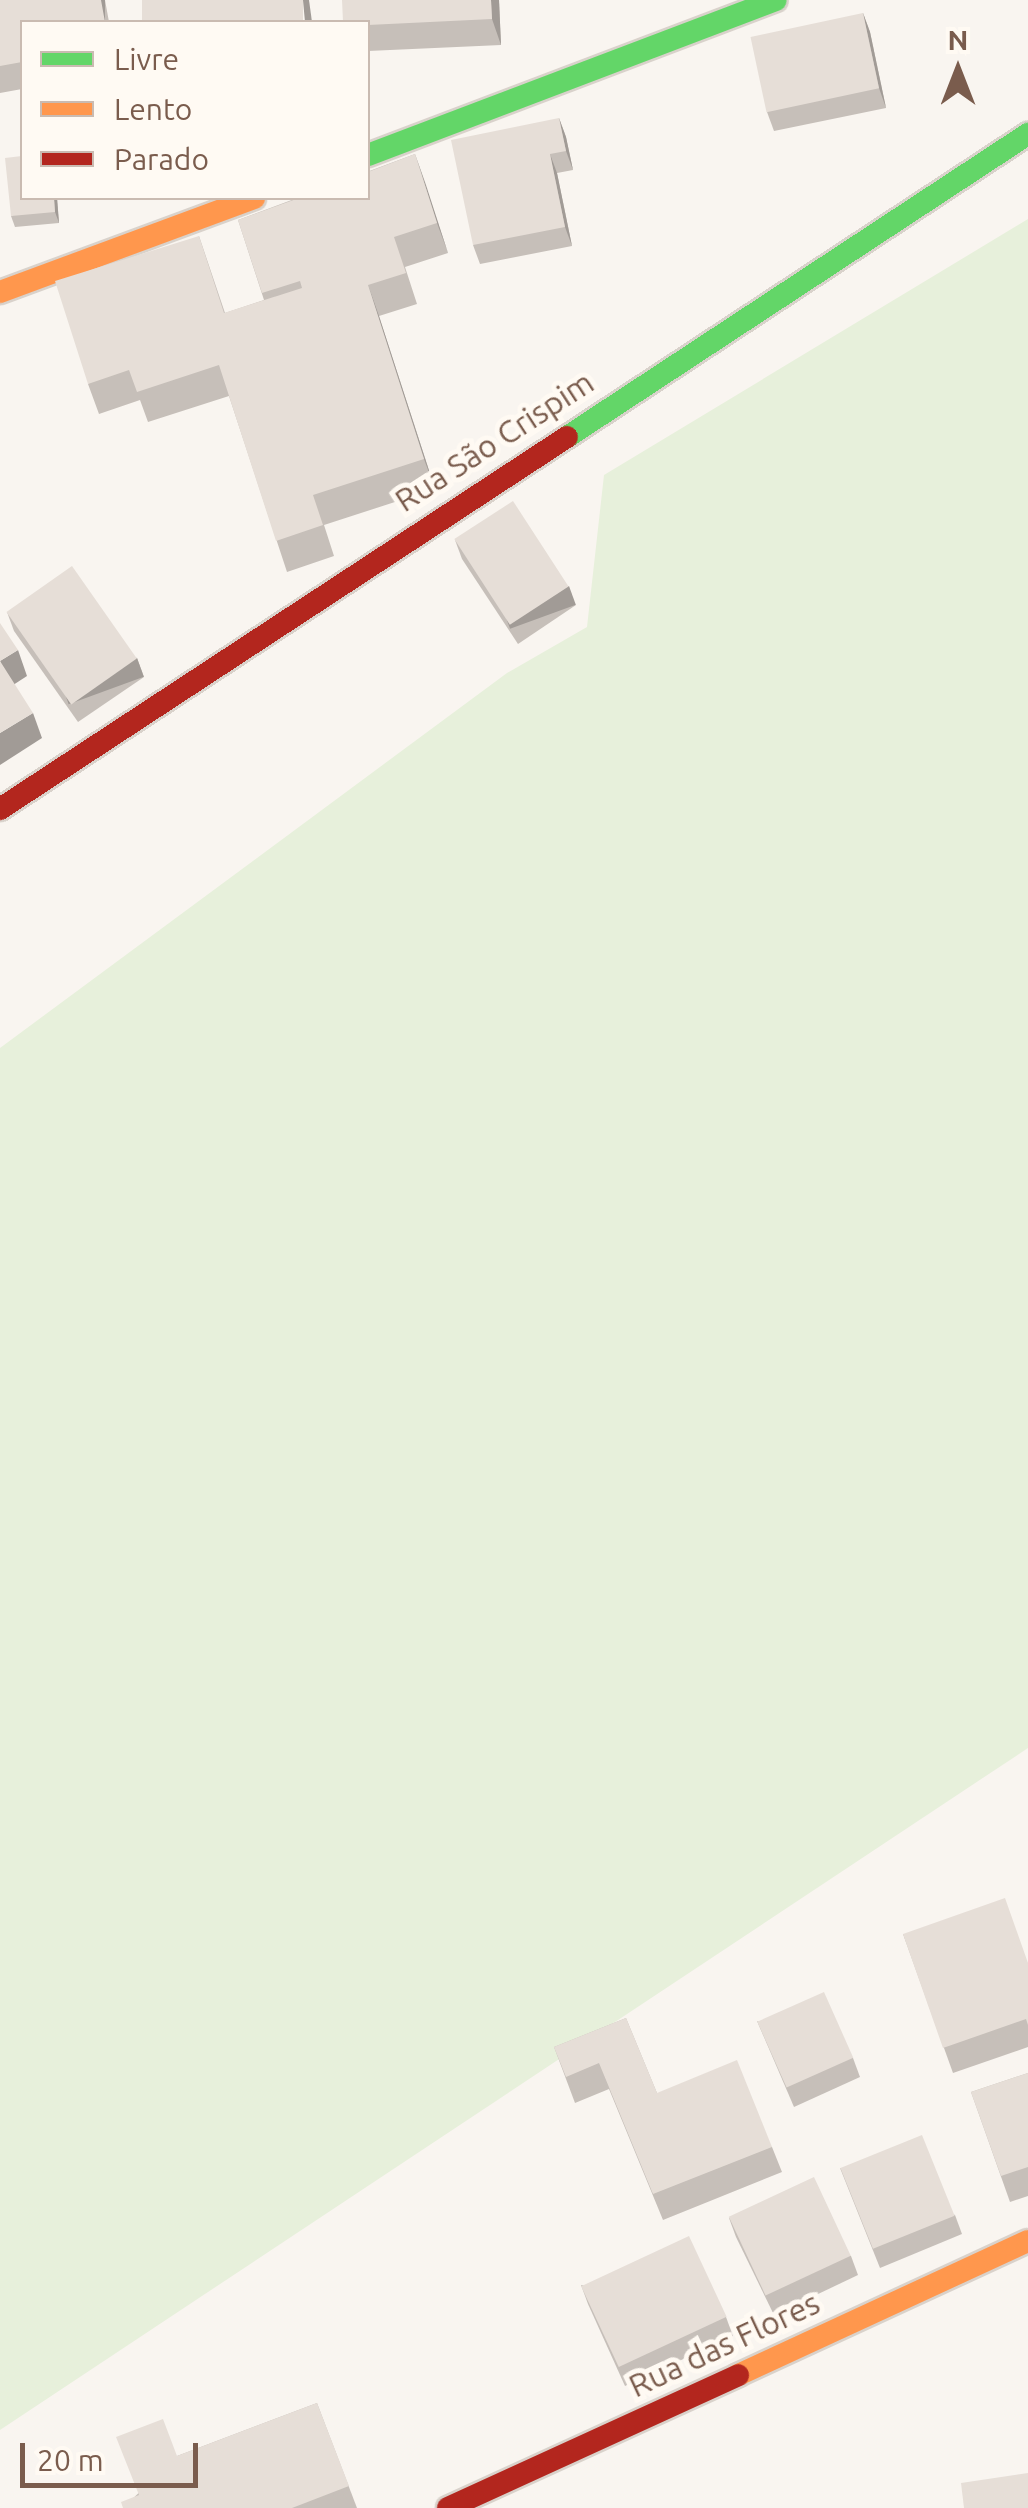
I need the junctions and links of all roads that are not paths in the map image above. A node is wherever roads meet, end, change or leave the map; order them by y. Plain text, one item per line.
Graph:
1 (776, 0) edge
2 (1028, 134) edge
3 (370, 154) edge
4 (249, 200) edge
5 (0, 292) edge
6 (0, 809) edge
7 (1028, 2241) edge
8 (448, 2508) edge

1 - 3 street
2 - 6 street, Rua São Crispim
4 - 5 street
7 - 8 street, Rua das Flores

